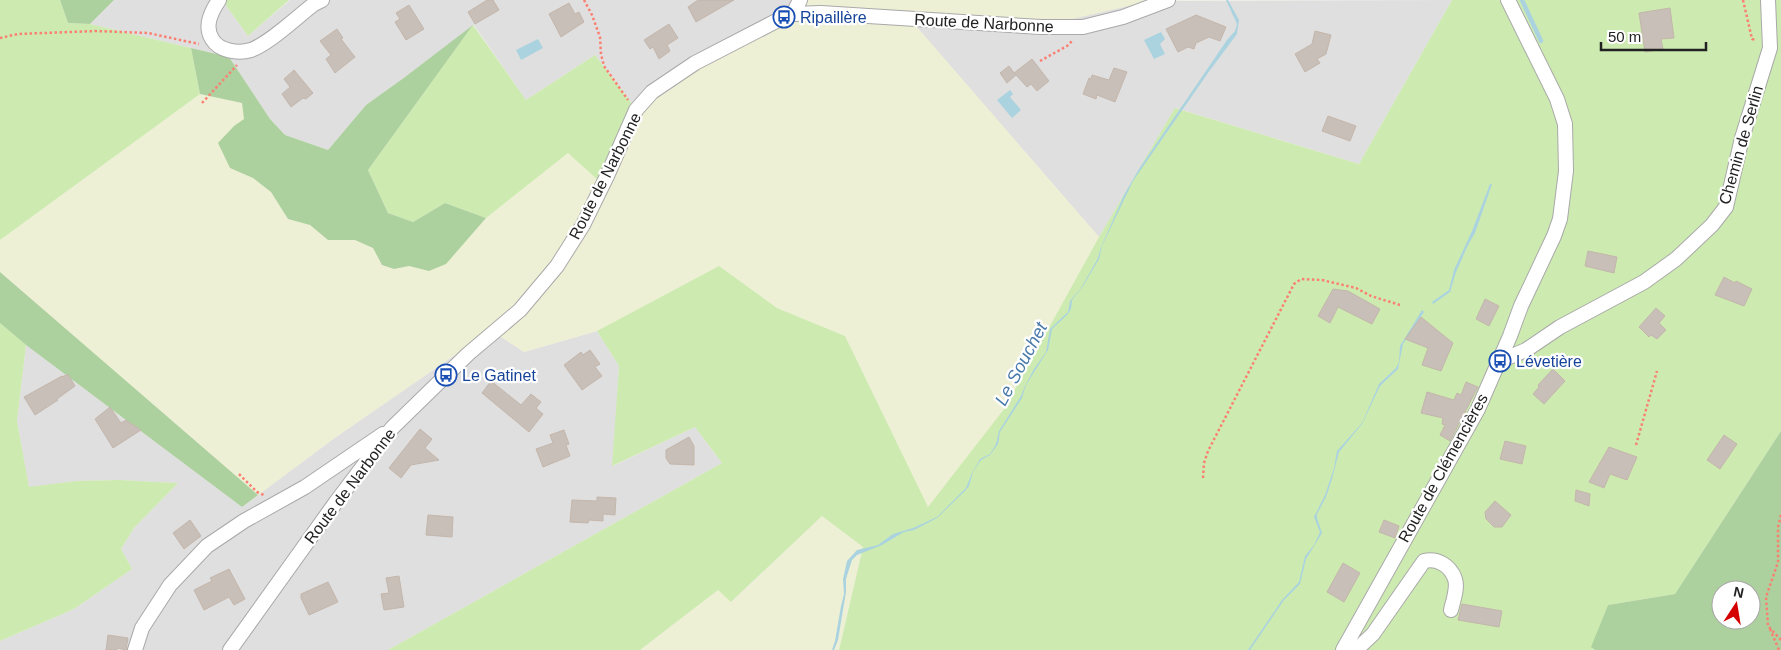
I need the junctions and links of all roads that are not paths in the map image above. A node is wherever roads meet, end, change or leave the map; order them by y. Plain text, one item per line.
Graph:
1 (219, 0) edge
2 (322, 0) edge
3 (800, 0) edge
4 (1168, 0) edge
5 (1508, 0) edge
6 (1768, 0) edge
7 (793, 14) junction
8 (1510, 336) junction
9 (1526, 350) junction
10 (1500, 360) junction
11 (392, 428) junction
12 (1451, 610) dead end
13 (135, 650) edge
14 (230, 650) edge
15 (1342, 650) edge
16 (1356, 650) edge

1 - 2 street
3 - 7 street
4 - 7 street, Route de Narbonne
5 - 8 street, Route de Clémencières
6 - 9 street, Chemin de Serlin
7 - 11 street, Route de Narbonne
8 - 9 street
8 - 10 street, Route de Clémencières
9 - 10 street, Chemin de Serlin
10 - 15 street, Route de Clémencières
11 - 13 street
11 - 14 street, Route de Narbonne
12 - 16 street

